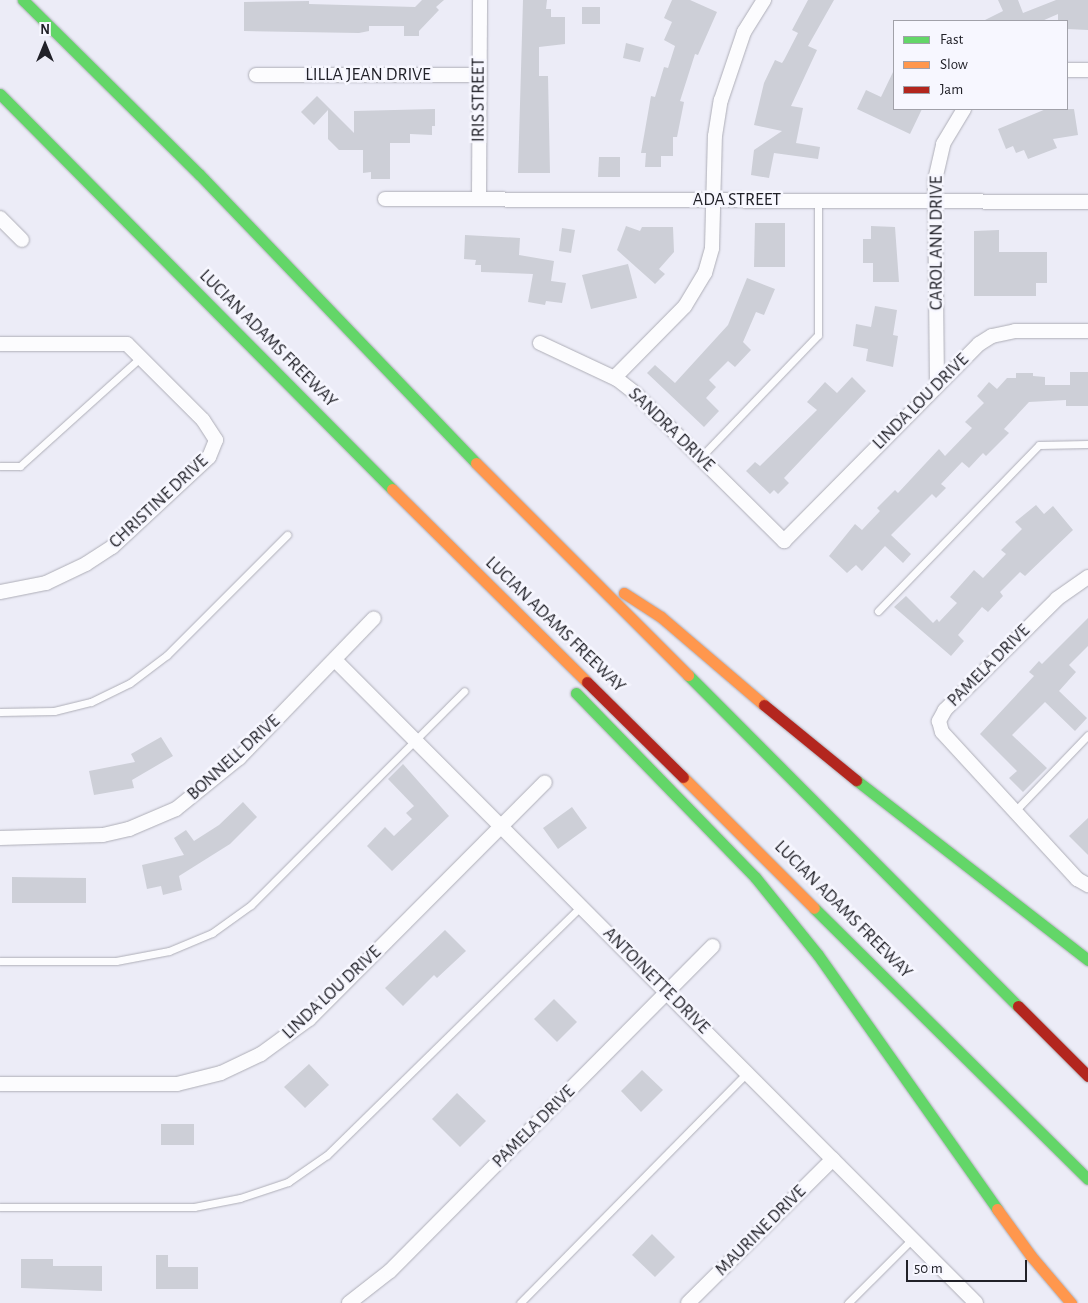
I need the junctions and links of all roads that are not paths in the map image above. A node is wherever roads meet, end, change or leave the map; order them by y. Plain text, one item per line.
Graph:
1 (23, 0) edge
2 (480, 0) edge
3 (764, 0) edge
4 (1068, 70) edge
5 (1088, 70) edge
6 (256, 75) dead end
7 (479, 75) junction
8 (2, 96) edge
9 (963, 110) edge
10 (385, 199) dead end
11 (479, 199) junction
12 (715, 200) junction
13 (818, 201) junction
14 (936, 201) junction
15 (1088, 202) edge
16 (0, 218) edge
17 (22, 240) dead end
18 (1088, 331) edge
19 (540, 343) dead end
20 (0, 344) edge
21 (141, 357) junction
22 (617, 379) junction
23 (937, 385) junction
24 (1088, 444) edge
25 (700, 459) junction
26 (0, 466) edge
27 (286, 535) dead end
28 (784, 541) joint
29 (582, 567) junction
30 (1088, 577) edge
31 (0, 592) edge
32 (500, 593) junction
33 (878, 611) dead end
34 (374, 618) dead end
35 (335, 660) junction
36 (464, 691) dead end
37 (0, 712) edge
38 (1088, 735) edge
39 (414, 738) junction
40 (545, 782) dead end
41 (1015, 811) junction
42 (502, 827) junction
43 (0, 838) edge
44 (1088, 885) edge
45 (581, 906) junction
46 (713, 946) dead end
47 (1088, 960) edge
48 (0, 961) edge
49 (668, 993) junction
50 (747, 1073) junction
51 (1088, 1076) edge
52 (0, 1084) edge
53 (833, 1159) junction
54 (1088, 1179) edge
55 (0, 1207) edge
56 (912, 1239) junction
57 (349, 1303) edge
58 (520, 1303) edge
59 (688, 1303) edge
60 (848, 1303) edge
61 (976, 1303) edge
62 (1072, 1303) edge

1 - 29 highway
2 - 7 street, IRIS STREET
3 - 12 street
4 - 5 street
6 - 7 street, LILLA JEAN DRIVE
7 - 11 street, IRIS STREET
8 - 32 highway, LUCIAN ADAMS FREEWAY
9 - 14 street, CAROL ANN DRIVE
10 - 11 street, ADA STREET
11 - 12 street, ADA STREET
12 - 13 street, ADA STREET
12 - 22 street
13 - 14 street, ADA STREET
13 - 25 lane
14 - 15 street, ADA STREET
14 - 23 street, CAROL ANN DRIVE
16 - 17 street
18 - 23 street, LINDA LOU DRIVE
19 - 22 street, SANDRA DRIVE
20 - 21 street, CHRISTINE DRIVE
21 - 26 lane
21 - 31 street, CHRISTINE DRIVE
22 - 25 street, SANDRA DRIVE
23 - 28 street, LINDA LOU DRIVE
24 - 33 lane
25 - 28 street, SANDRA DRIVE
27 - 37 lane
29 - 47 highway
29 - 51 highway
30 - 41 street, PAMELA DRIVE
32 - 54 highway, LUCIAN ADAMS FREEWAY
32 - 62 highway
34 - 35 street, BONNELL DRIVE
35 - 39 street, ANTOINETTE DRIVE
35 - 43 street, BONNELL DRIVE
36 - 39 lane
38 - 41 lane
39 - 42 street, ANTOINETTE DRIVE
39 - 48 lane
40 - 42 street, LINDA LOU DRIVE
41 - 44 street
42 - 45 street, ANTOINETTE DRIVE
42 - 52 street, LINDA LOU DRIVE
45 - 49 street, ANTOINETTE DRIVE
45 - 55 lane
46 - 49 street, PAMELA DRIVE
49 - 50 street, ANTOINETTE DRIVE
49 - 57 street, PAMELA DRIVE
50 - 53 street, ANTOINETTE DRIVE
50 - 58 lane
53 - 56 street, ANTOINETTE DRIVE
53 - 59 street, MAURINE DRIVE
56 - 60 lane
56 - 61 street, ANTOINETTE DRIVE

